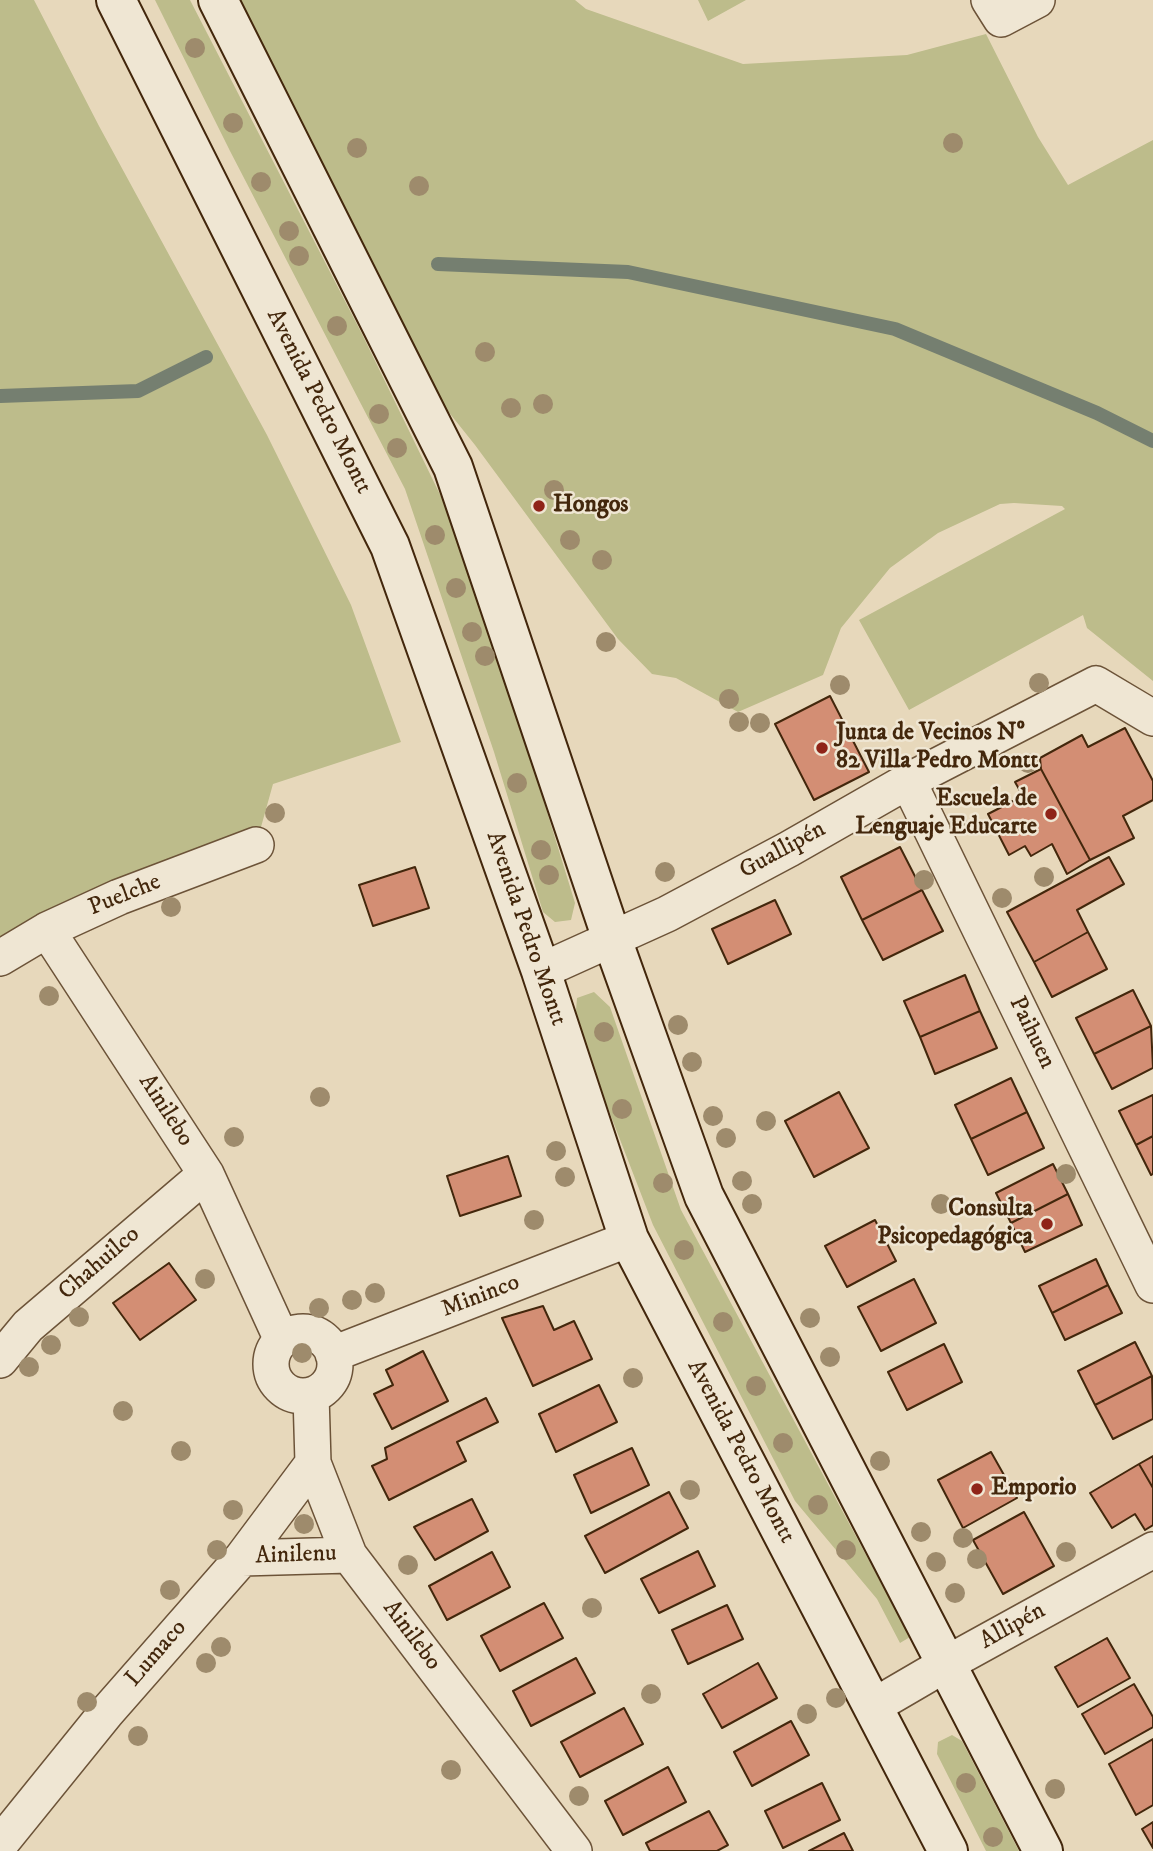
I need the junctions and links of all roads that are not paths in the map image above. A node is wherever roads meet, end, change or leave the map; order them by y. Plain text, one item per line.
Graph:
1 (116, 0) edge
2 (218, 0) edge
3 (1037, 0) edge
4 (995, 10) edge
5 (1153, 718) edge
6 (908, 782) junction
7 (256, 845) dead end
8 (47, 930) junction
9 (612, 939) junction
10 (0, 958) edge
11 (541, 971) junction
12 (206, 1174) junction
13 (629, 1239) junction
14 (1153, 1285) edge
15 (282, 1340) junction
16 (333, 1354) junction
17 (0, 1360) edge
18 (311, 1395) junction
19 (313, 1463) junction
20 (1153, 1550) edge
21 (349, 1555) junction
22 (242, 1558) junction
23 (946, 1664) junction
24 (874, 1706) junction
25 (0, 1844) edge
26 (574, 1851) edge
27 (948, 1851) edge
28 (1043, 1851) edge

1 - 11 main road, Avenida Pedro Montt
2 - 9 main road
3 - 4 street
5 - 6 street, Guallipén
6 - 9 street, Guallipén
6 - 14 street, Paihuen
7 - 8 street, Puelche
8 - 10 street, Puelche
8 - 12 street, Ainilebo
9 - 11 street, Guallipén
9 - 23 main road
11 - 13 main road, Avenida Pedro Montt
12 - 15 street, Ainilebo
12 - 17 street, Chahuilco
13 - 16 street, Mininco
13 - 24 main road, Avenida Pedro Montt
15 - 16 street
15 - 18 street
16 - 18 street
18 - 19 street, Ainilebo
19 - 21 street, Ainilebo
19 - 22 street, Lumaco
20 - 23 street, Allipén
21 - 22 street, Ainilenu
21 - 26 street, Ainilebo
22 - 25 street, Lumaco
23 - 24 street, Allipén
23 - 28 main road
24 - 27 main road, Avenida Pedro Montt

